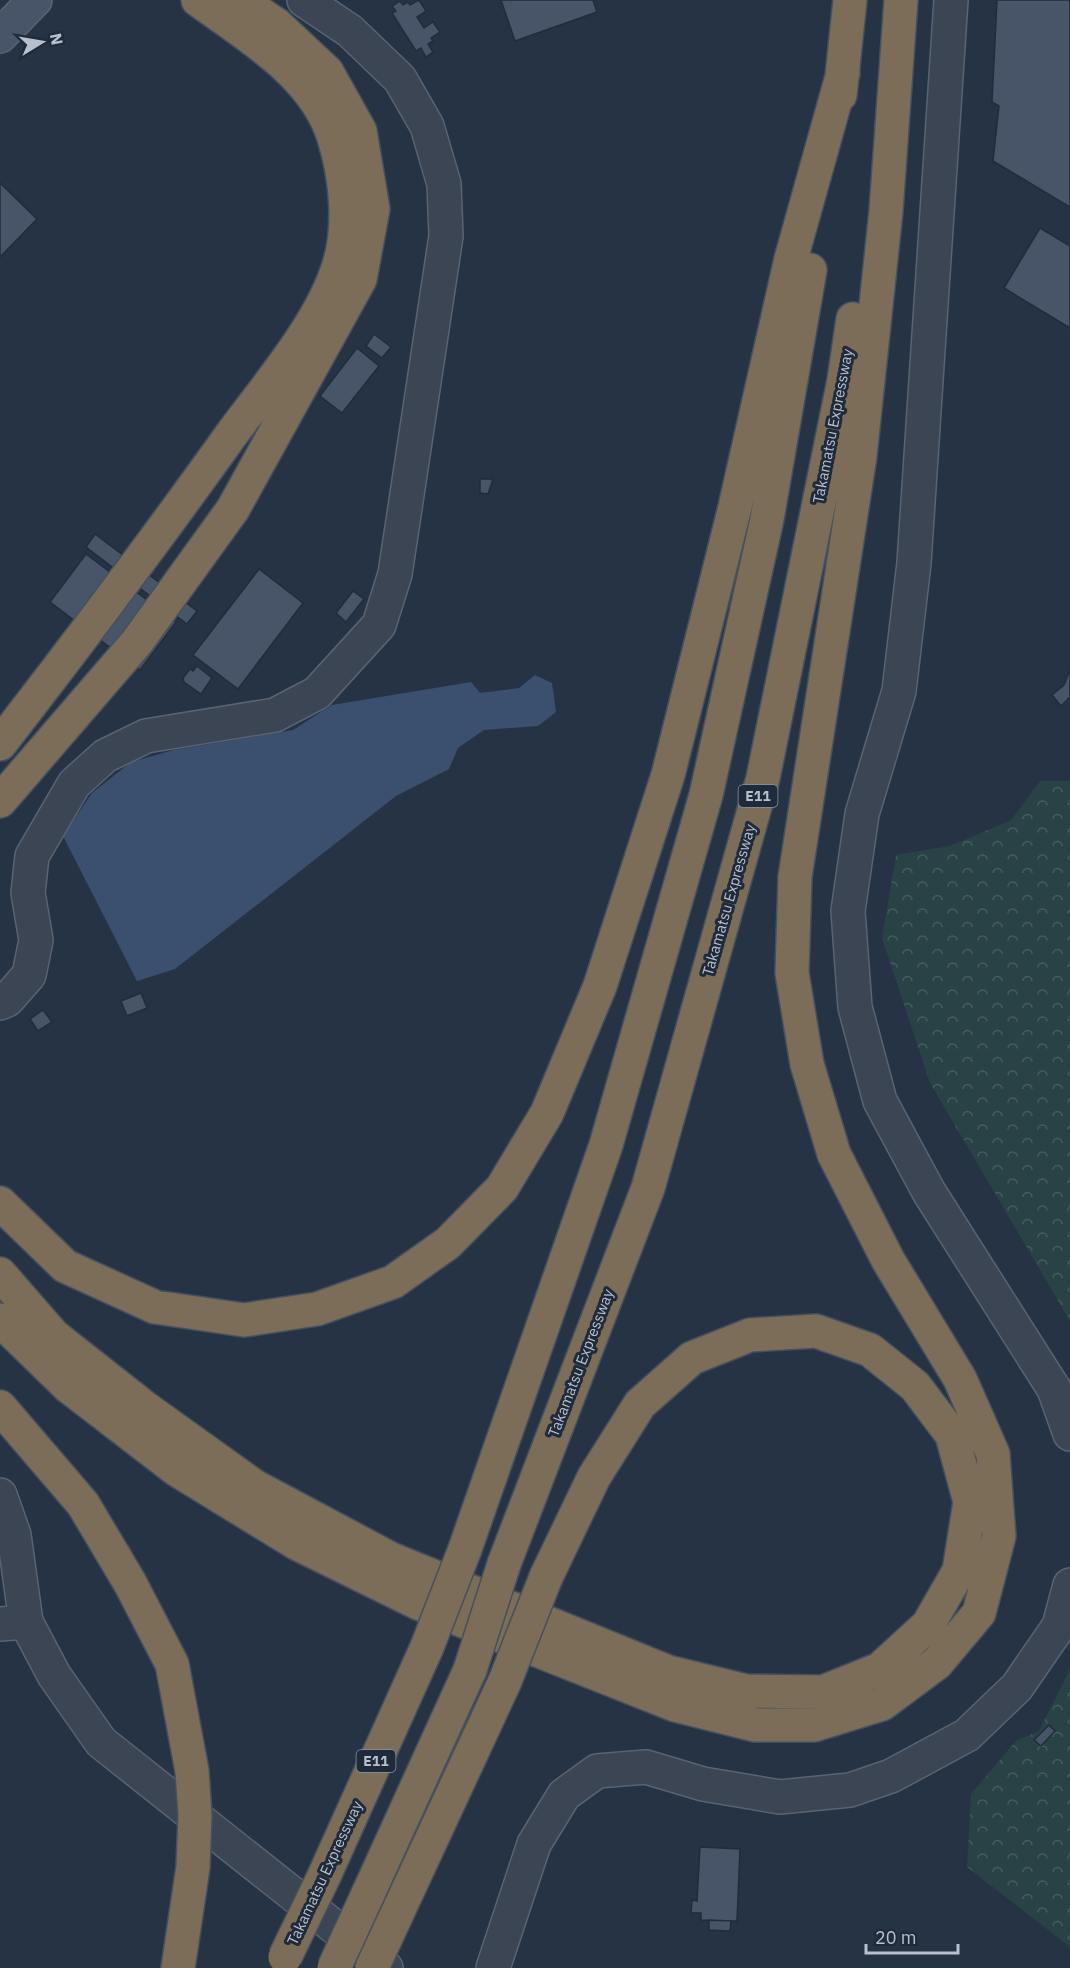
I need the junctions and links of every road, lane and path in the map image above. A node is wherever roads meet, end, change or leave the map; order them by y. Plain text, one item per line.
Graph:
1 (35, 0) edge
2 (198, 0) edge
3 (240, 0) edge
4 (304, 0) edge
5 (850, 0) edge
6 (900, 0) edge
7 (951, 0) edge
8 (0, 36) edge
9 (843, 74) junction
10 (0, 744) edge
11 (0, 801) edge
12 (0, 1003) edge
13 (0, 1203) edge
14 (0, 1274) edge
15 (0, 1320) edge
16 (0, 1407) edge
17 (1070, 1434) edge
18 (0, 1495) edge
19 (1070, 1585) edge
20 (13, 1623) edge
21 (283, 1963) edge
22 (178, 1968) edge
23 (334, 1968) edge
24 (372, 1968) edge
25 (386, 1968) edge
26 (493, 1968) edge

1 - 8 main road
2 - 10 highway
3 - 11 highway
4 - 12 street
5 - 9 highway, E11
6 - 15 highway
6 - 23 highway, Takamatsu Expressway / E11, bridge
7 - 17 street
9 - 13 highway
9 - 21 highway, Takamatsu Expressway / E11, bridge
14 - 24 highway, bridge
16 - 22 highway, bridge
18 - 20 street
19 - 26 street
20 - 25 street

